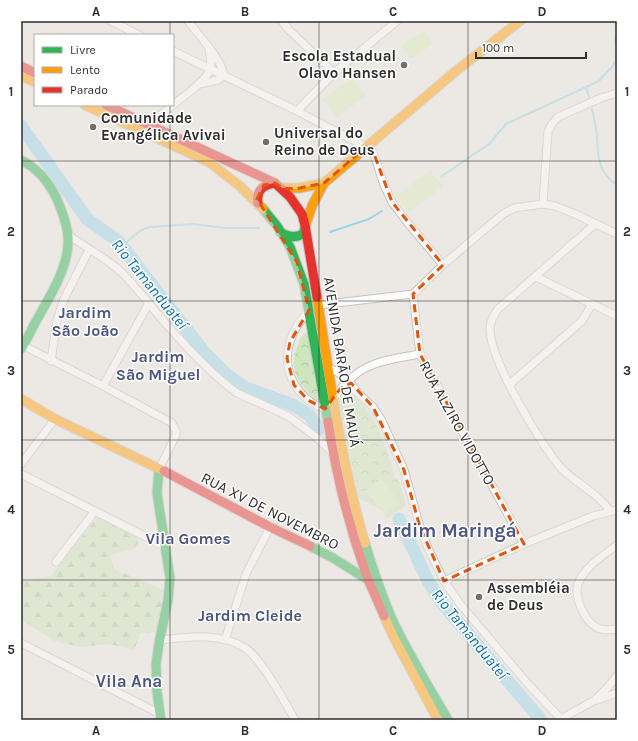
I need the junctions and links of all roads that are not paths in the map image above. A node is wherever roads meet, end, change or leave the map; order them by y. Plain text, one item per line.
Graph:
1 (111, 21) edge
2 (188, 21) edge
3 (282, 21) edge
4 (520, 21) edge
5 (394, 22) edge
6 (138, 34) edge
7 (209, 48) junction
8 (174, 52) edge
9 (21, 66) edge
10 (210, 70) junction
11 (34, 72) edge
12 (334, 73) junction
13 (223, 75) junction
14 (21, 76) edge
15 (34, 82) edge
16 (199, 84) junction
17 (617, 93) edge
18 (174, 104) edge
19 (87, 106) edge
20 (108, 106) edge
21 (172, 106) edge
22 (297, 111) junction
23 (148, 124) junction
24 (366, 147) junction
25 (21, 160) edge
26 (324, 183) junction
27 (278, 186) junction
28 (258, 204) junction
29 (543, 204) junction
30 (595, 224) junction
31 (305, 227) junction
32 (280, 231) junction
33 (617, 234) edge
34 (68, 235) junction
35 (89, 250) junction
36 (443, 265) junction
37 (536, 276) junction
38 (413, 294) junction
39 (149, 303) junction
40 (592, 304) junction
41 (319, 305) junction
42 (309, 310) junction
43 (617, 316) edge
44 (22, 348) edge
45 (420, 354) junction
46 (51, 361) junction
47 (328, 368) junction
48 (347, 383) junction
49 (510, 384) junction
50 (102, 386) junction
51 (21, 399) edge
52 (333, 401) junction
53 (325, 409) junction
54 (55, 419) junction
55 (333, 453) junction
56 (21, 464) edge
57 (159, 469) junction
58 (21, 474) edge
59 (95, 511) junction
60 (613, 511) edge
61 (270, 527) junction
62 (524, 544) junction
63 (617, 544) edge
64 (164, 546) junction
65 (56, 562) dead end
66 (368, 580) junction
67 (444, 581) junction
68 (617, 629) edge
69 (161, 640) junction
70 (225, 640) junction
71 (21, 643) edge
72 (617, 676) edge
73 (617, 693) edge
74 (594, 700) junction
75 (161, 717) edge
76 (562, 719) edge
77 (295, 720) edge
78 (438, 720) edge
79 (448, 720) edge

1 - 6 street
2 - 7 street
3 - 12 street
4 - 24 main road
5 - 12 street
7 - 10 street
7 - 13 street
8 - 10 street
9 - 11 main road
10 - 13 street
10 - 16 street
12 - 22 street
13 - 16 street
13 - 22 street
14 - 15 main road
16 - 18 street
17 - 29 street
19 - 28 main road, AVENIDA BARÃO DE MAUÁ
20 - 23 main road, AVENIDA BARÃO DE MAUÁ
21 - 23 street
22 - 24 street
23 - 27 main road, AVENIDA BARÃO DE MAUÁ
24 - 26 main road
24 - 36 street
25 - 34 main road
26 - 27 main road
26 - 31 main road
27 - 28 main road
27 - 31 main road, AVENIDA BARÃO DE MAUÁ
28 - 32 main road, AVENIDA BARÃO DE MAUÁ
29 - 30 street
29 - 36 street
30 - 33 street
30 - 37 street
31 - 32 main road
31 - 41 main road, AVENIDA BARÃO DE MAUÁ
32 - 42 main road, AVENIDA BARÃO DE MAUÁ
34 - 35 street
34 - 44 main road
35 - 39 street
35 - 46 street
36 - 38 street
37 - 40 street
37 - 49 street
38 - 41 street
38 - 45 street, RUA ALZIRO VIDOTTO
39 - 50 street
39 - 55 street
40 - 43 street
40 - 49 street
41 - 47 main road, AVENIDA BARÃO DE MAUÁ
42 - 53 main road, AVENIDA BARÃO DE MAUÁ
42 - 53 street
44 - 46 street
45 - 48 street
45 - 62 street, RUA ALZIRO VIDOTTO
46 - 50 street
47 - 48 street
47 - 52 main road, AVENIDA BARÃO DE MAUÁ
48 - 52 street
48 - 67 street
49 - 60 street
50 - 57 street
51 - 54 main road, RUA XV DE NOVEMBRO
52 - 53 street
52 - 79 main road, AVENIDA BARÃO DE MAUÁ
53 - 55 main road, AVENIDA BARÃO DE MAUÁ
54 - 56 street
54 - 57 main road, RUA XV DE NOVEMBRO
55 - 66 main road, AVENIDA BARÃO DE MAUÁ
57 - 61 main road, RUA XV DE NOVEMBRO
57 - 64 main road
58 - 59 street
59 - 64 street
59 - 65 street
60 - 62 street
61 - 66 main road, RUA XV DE NOVEMBRO
61 - 70 street
62 - 67 street
63 - 68 street
64 - 69 main road
66 - 78 main road, AVENIDA BARÃO DE MAUÁ
67 - 76 street
69 - 70 street
69 - 75 main road
70 - 77 street
71 - 75 street
72 - 74 street
73 - 74 street
74 - 76 street

